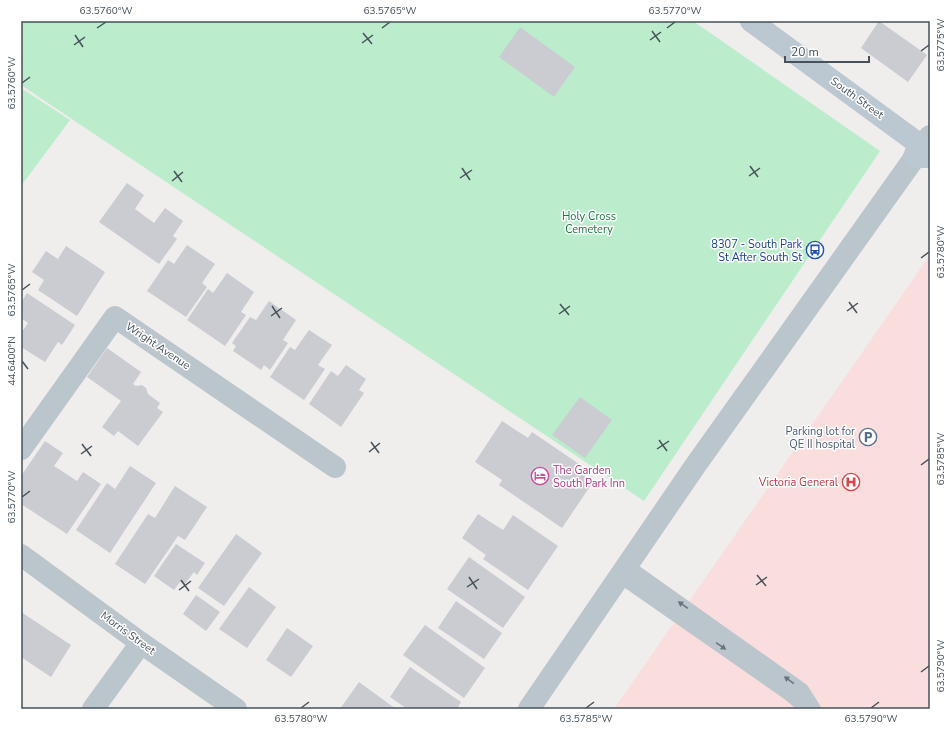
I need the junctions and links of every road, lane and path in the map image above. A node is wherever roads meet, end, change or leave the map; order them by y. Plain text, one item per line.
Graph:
1 (751, 21) edge
2 (930, 136) edge
3 (922, 157) edge
4 (21, 449) edge
5 (335, 467) dead end
6 (21, 554) edge
7 (624, 571) junction
8 (140, 642) junction
9 (93, 709) edge
10 (236, 709) edge
11 (529, 709) edge
12 (807, 709) edge
13 (814, 709) edge

1 - 3 main road, South Street
2 - 3 street
3 - 7 street
4 - 5 street, Wright Avenue
6 - 8 street, Morris Street
7 - 11 street
7 -> 12 lane
13 -> 7 lane
8 - 9 street
8 - 10 street, Morris Street

